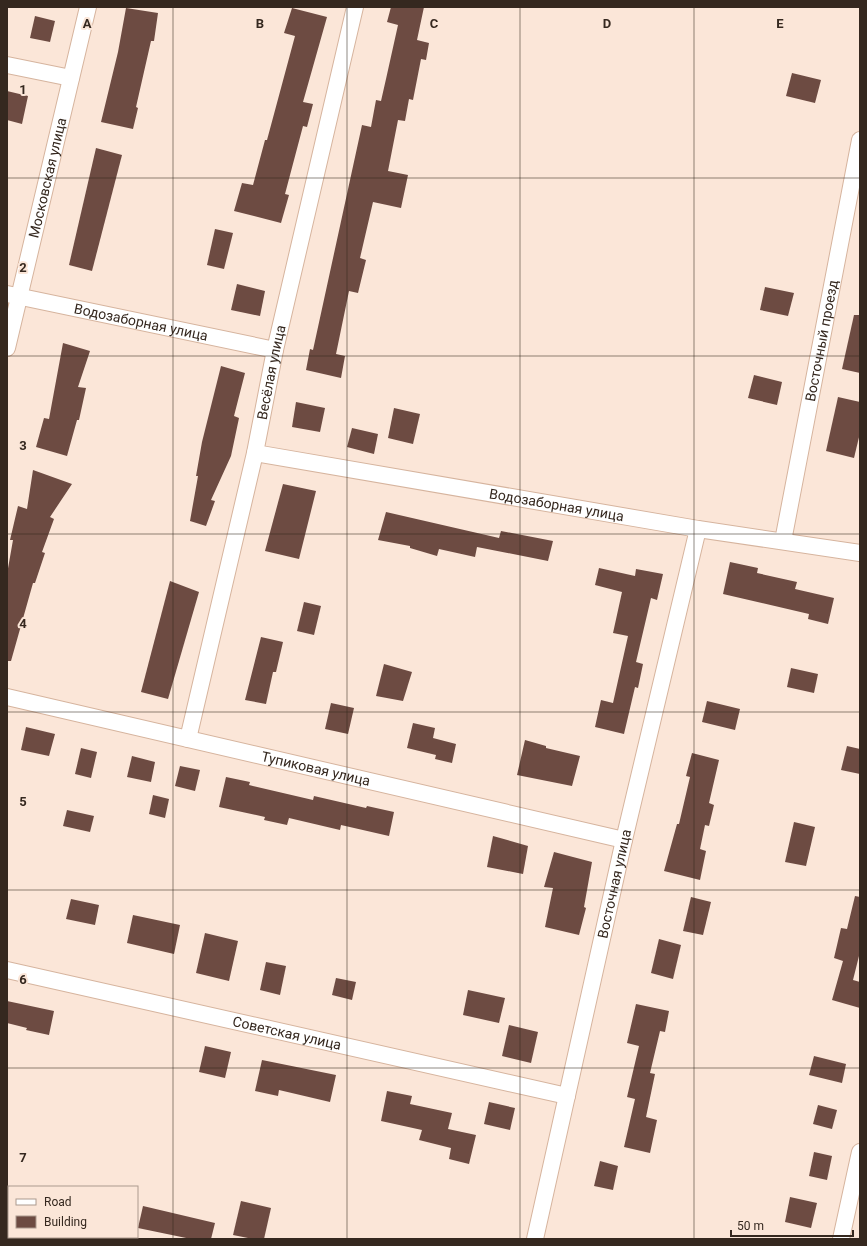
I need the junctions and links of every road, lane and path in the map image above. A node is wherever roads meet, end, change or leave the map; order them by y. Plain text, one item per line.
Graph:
1 (88, 7) edge
2 (355, 7) edge
3 (7, 65) edge
4 (70, 78) junction
5 (860, 140) edge
6 (13, 295) edge
7 (7, 348) edge
8 (275, 350) junction
9 (255, 453) junction
10 (698, 529) junction
11 (783, 541) junction
12 (860, 553) edge
13 (7, 697) edge
14 (188, 739) junction
15 (624, 840) junction
16 (7, 970) edge
17 (568, 1096) junction
18 (860, 1152) edge
19 (535, 1239) edge
20 (841, 1239) edge

1 - 4 street, Московская улица
2 - 8 street, Весёлая улица
3 - 4 street
4 - 6 street, Московская улица
5 - 11 street, Восточный проезд
6 - 7 street, Московская улица
6 - 8 street, Водозаборная улица
8 - 9 street, Весёлая улица
9 - 10 street, Водозаборная улица
9 - 14 street, Весёлая улица
10 - 11 street, Водозаборная улица
10 - 15 street, Восточная улица
11 - 12 street, Водозаборная улица
13 - 14 street, Тупиковая улица
14 - 15 street, Тупиковая улица
15 - 17 street, Восточная улица
16 - 17 street, Советская улица
17 - 19 street, Восточная улица
18 - 20 street

